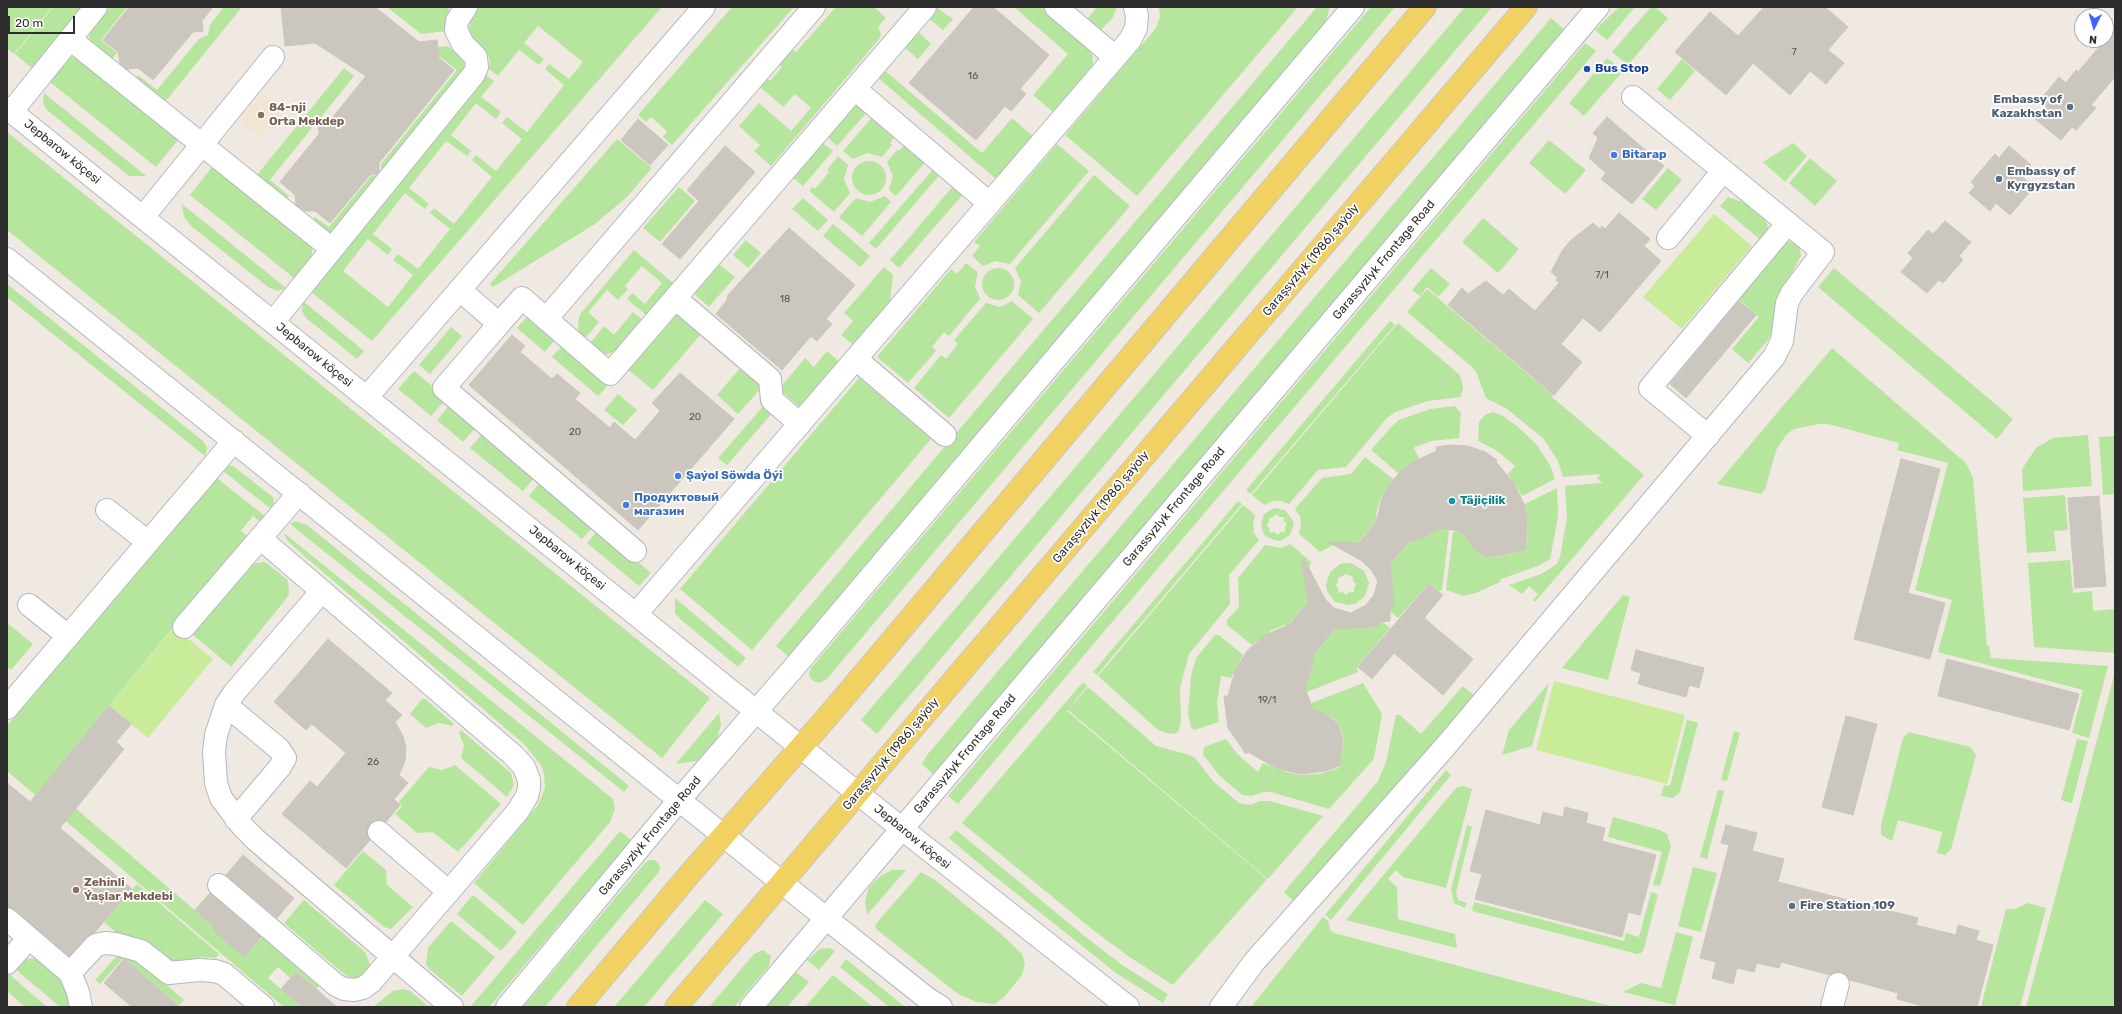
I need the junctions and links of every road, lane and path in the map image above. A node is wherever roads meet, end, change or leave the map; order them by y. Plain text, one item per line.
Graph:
1 (96, 7) edge
2 (466, 7) edge
3 (704, 7) edge
4 (814, 7) edge
5 (925, 7) edge
6 (1056, 7) edge
7 (1135, 7) edge
8 (1353, 7) edge
9 (1425, 7) edge
10 (1526, 7) edge
11 (1598, 7) edge
12 (70, 39) junction
13 (273, 57) dead end
14 (1115, 57) junction
15 (855, 89) junction
16 (1633, 97) dead end
17 (9, 110) edge
18 (202, 145) junction
19 (1723, 171) junction
20 (989, 203) junction
21 (143, 217) junction
22 (1788, 223) junction
23 (1668, 238) dead end
24 (332, 249) junction
25 (7, 259) edge
26 (460, 290) junction
27 (675, 298) junction
28 (546, 319) junction
29 (273, 322) junction
30 (499, 324) junction
31 (856, 359) junction
32 (367, 397) junction
33 (800, 424) junction
34 (945, 435) dead end
35 (1708, 436) junction
36 (234, 441) junction
37 (299, 493) junction
38 (107, 510) dead end
39 (260, 538) junction
40 (148, 542) junction
41 (635, 551) dead end
42 (322, 591) junction
43 (29, 605) dead end
44 (636, 614) junction
45 (184, 627) dead end
46 (68, 636) junction
47 (226, 705) junction
48 (7, 708) edge
49 (757, 711) junction
50 (801, 747) junction
51 (858, 793) junction
52 (680, 799) junction
53 (236, 819) junction
54 (901, 828) junction
55 (379, 832) dead end
56 (724, 835) junction
57 (782, 883) junction
58 (219, 885) dead end
59 (448, 892) junction
60 (7, 919) edge
61 (827, 919) junction
62 (29, 938) junction
63 (393, 957) junction
64 (7, 963) edge
65 (70, 973) junction
66 (1838, 984) dead end
67 (81, 1007) edge
68 (263, 1007) edge
69 (452, 1007) edge
70 (507, 1007) edge
71 (578, 1007) edge
72 (676, 1007) edge
73 (751, 1007) edge
74 (941, 1007) edge
75 (1128, 1007) edge
76 (1221, 1007) edge
77 (1832, 1007) edge

1 - 12 street
2 - 24 street
3 - 26 street
4 - 28 street
5 - 15 street
6 - 14 street
7 - 14 street
8 - 49 street, Garassyzlyk Frontage Road
9 - 50 main road
10 - 51 main road, Garaşsyzlyk (1986) şaýoly
11 - 54 street, Garassyzlyk Frontage Road
12 - 17 street
12 - 18 street
13 - 18 street
14 - 20 street
15 - 20 street
15 - 27 street
16 - 19 street
17 - 21 street, Jepbarow köçesi
18 - 21 street
18 - 24 street
19 - 22 street
19 - 23 street
20 - 31 street
21 - 29 street, Jepbarow köçesi
22 - 35 street
22 - 35 street
24 - 29 street
25 - 36 street
26 - 30 street
26 - 32 street
27 - 28 street
27 - 33 street
28 - 30 street
29 - 32 street, Jepbarow köçesi
30 - 41 street
31 - 33 street
31 - 34 street
32 - 44 street, Jepbarow köçesi
33 - 44 street
35 - 76 street
36 - 37 street
36 - 40 street
37 - 39 street
37 - 52 street
38 - 40 street
39 - 42 street
39 - 45 street
40 - 46 street
42 - 47 street
42 - 59 street
43 - 46 street
44 - 49 street, Jepbarow köçesi
46 - 48 street
47 - 53 street
47 - 53 street
49 - 50 street, Jepbarow köçesi
49 - 52 street, Garassyzlyk Frontage Road
50 - 51 street, Jepbarow köçesi
50 - 56 main road
51 - 54 street, Jepbarow köçesi
51 - 57 main road, Garaşsyzlyk (1986) şaýoly
52 - 56 street
52 - 70 street, Garassyzlyk Frontage Road
53 - 63 street
54 - 61 street, Garassyzlyk Frontage Road
54 - 75 street, Jepbarow köçesi
55 - 59 street
56 - 57 street
56 - 71 main road
57 - 61 street
57 - 72 main road, Garaşsyzlyk (1986) şaýoly
58 - 63 street
59 - 63 street
60 - 62 street
61 - 73 street, Garassyzlyk Frontage Road
61 - 74 street
62 - 64 street
62 - 65 street
63 - 69 street
65 - 67 street
65 - 68 street
66 - 77 street

